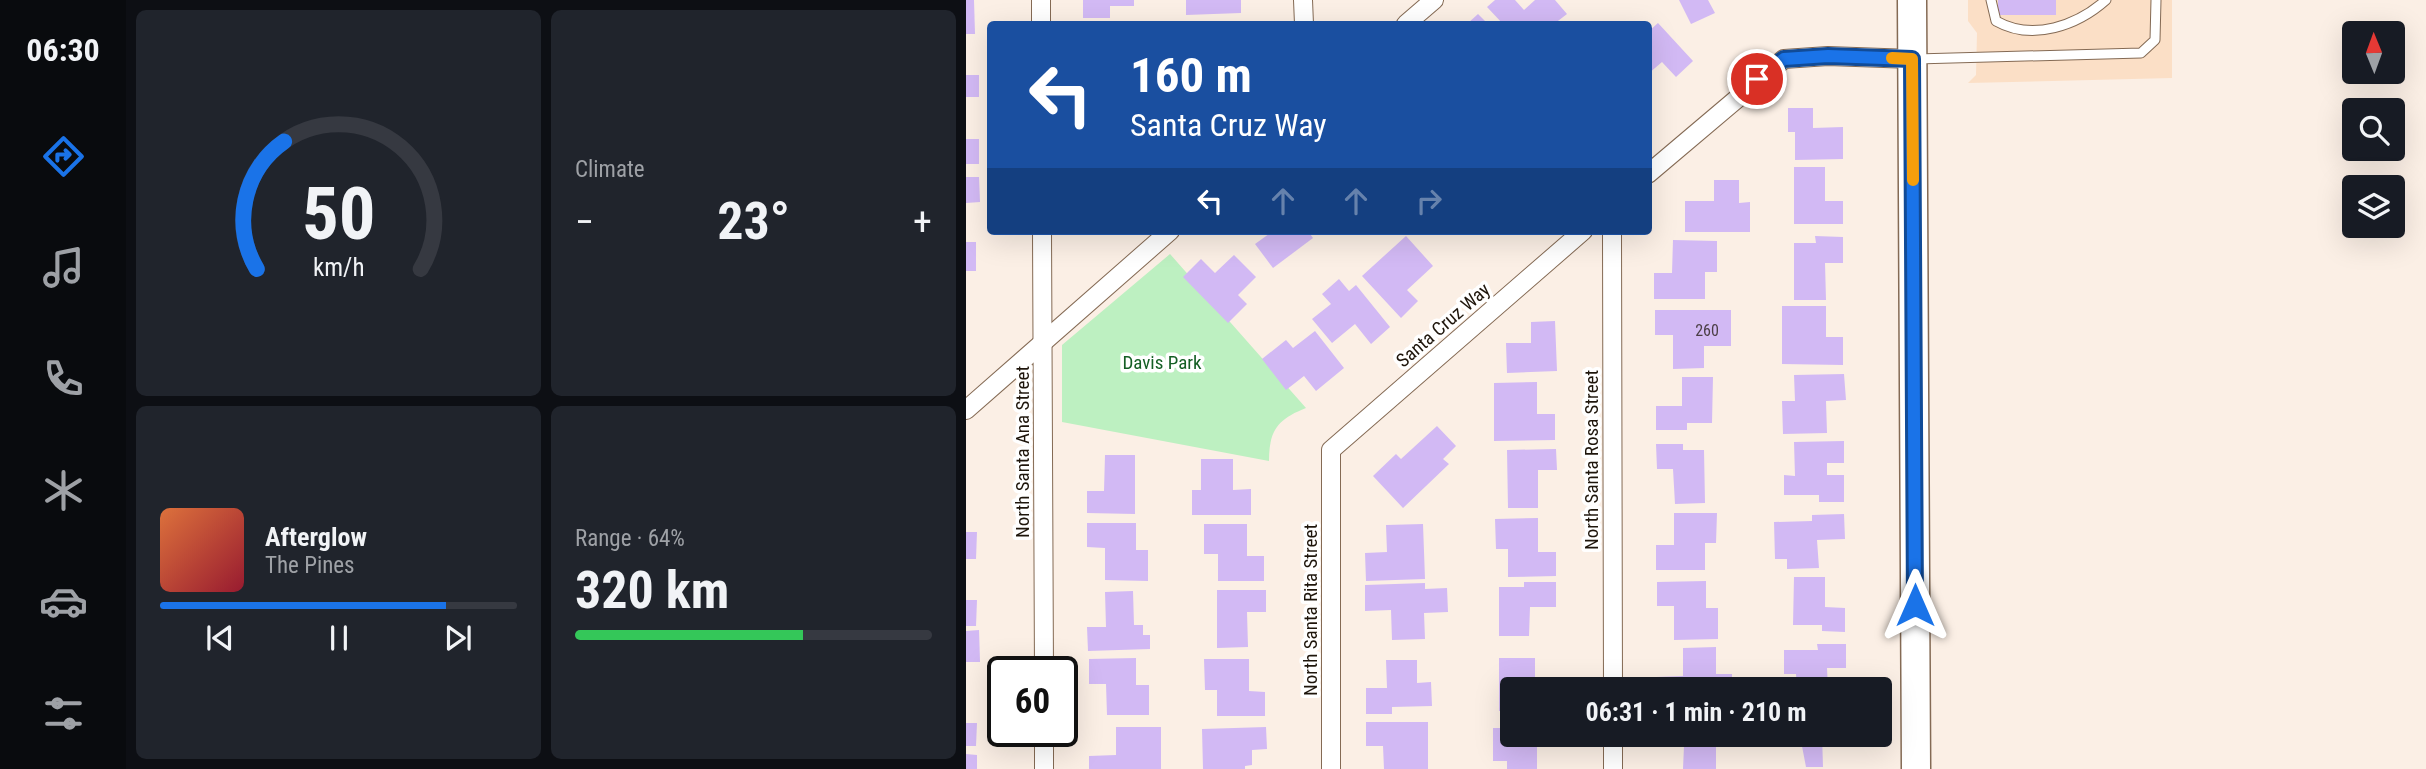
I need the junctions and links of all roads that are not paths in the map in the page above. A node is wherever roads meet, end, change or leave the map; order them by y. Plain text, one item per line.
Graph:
1 (1041, 0) edge
2 (1303, 0) edge
3 (1434, 0) edge
4 (1912, 0) edge
5 (1991, 0) edge
6 (2106, 0) edge
7 (2156, 0) edge
8 (1041, 21) edge
9 (1304, 21) edge
10 (1410, 21) edge
11 (1912, 59) junction
12 (1652, 171) edge
13 (1042, 235) edge
14 (1165, 235) edge
15 (1578, 235) edge
16 (1612, 235) edge
17 (1043, 342) junction
18 (966, 410) edge
19 (1331, 450) joint
20 (1044, 656) edge
21 (1613, 677) edge
22 (1044, 747) edge
23 (1613, 747) edge
24 (1044, 769) edge
25 (1331, 769) edge
26 (1614, 769) edge
27 (1916, 769) edge

1 - 8 street
2 - 9 street
3 - 10 street
4 - 11 main road
5 - 6 lane
7 - 11 lane
11 - 12 street
11 - 27 main road
13 - 17 street, North Santa Ana Street
14 - 17 street
15 - 19 street, Santa Cruz Way
16 - 21 street, North Santa Rosa Street
17 - 18 street
17 - 20 street, North Santa Ana Street
19 - 25 street, North Santa Rita Street
22 - 24 street
23 - 26 street

